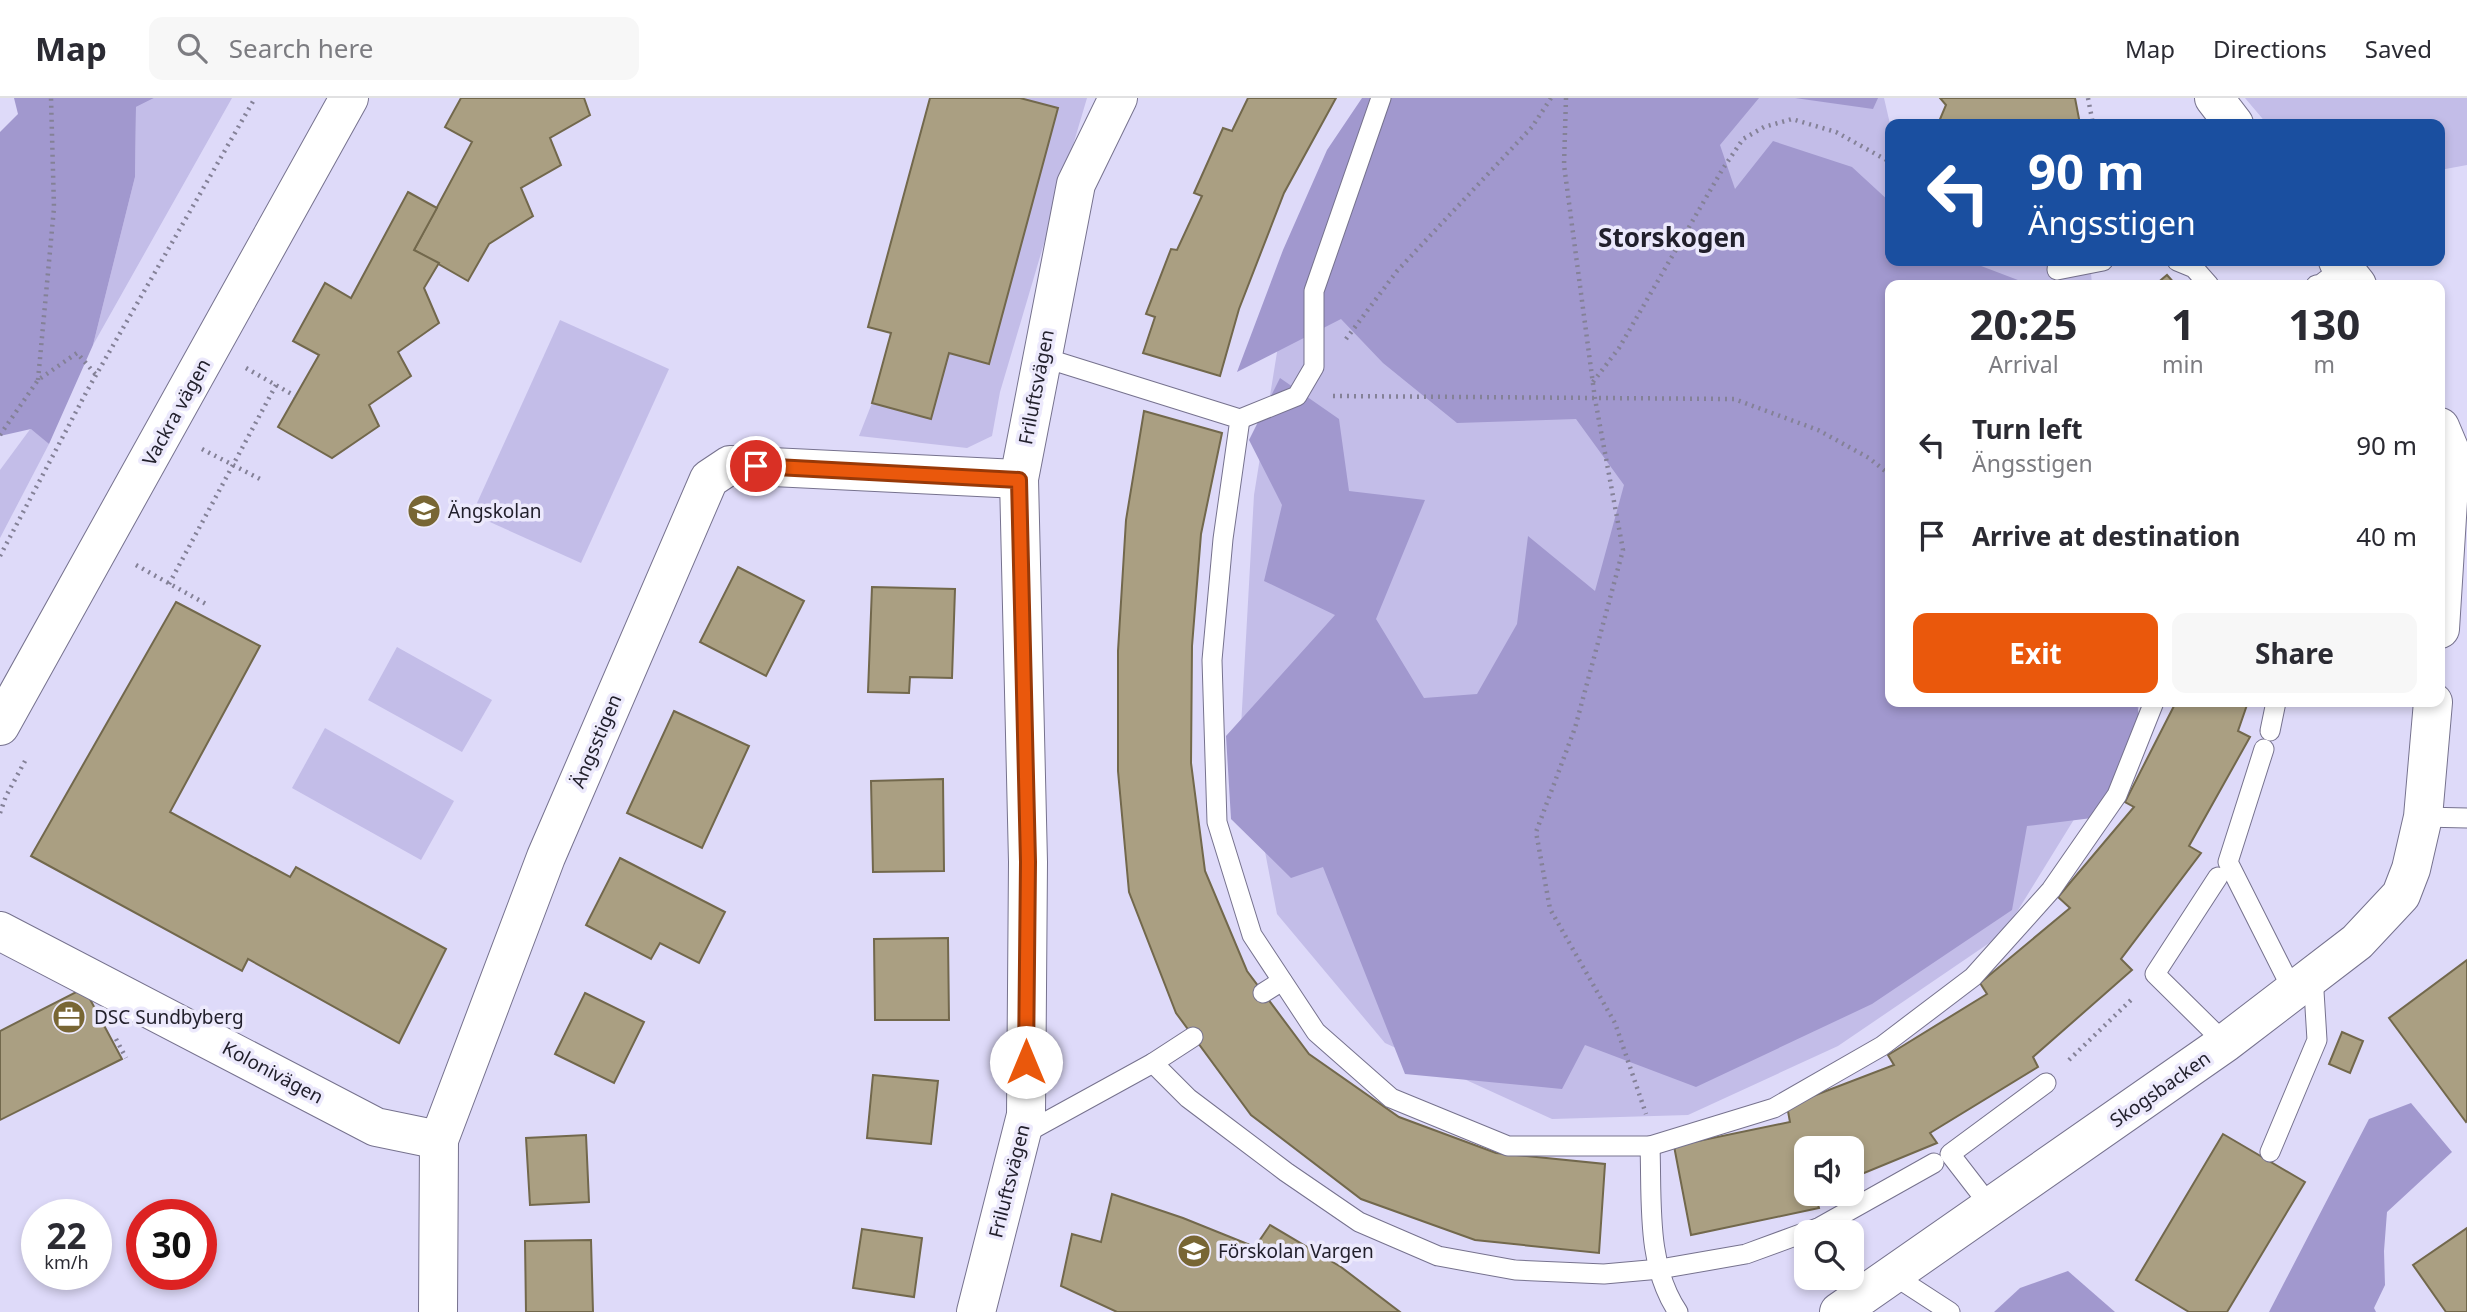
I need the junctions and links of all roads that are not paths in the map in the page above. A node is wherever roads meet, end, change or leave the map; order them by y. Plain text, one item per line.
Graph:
1 (349, 98) edge
2 (1118, 98) edge
3 (1381, 98) edge
4 (2214, 98) edge
5 (2230, 119) edge
6 (2082, 266) edge
7 (2189, 266) edge
8 (2057, 272) edge
9 (2204, 280) edge
10 (1042, 357) junction
11 (1240, 419) junction
12 (2452, 441) edge
13 (1019, 480) junction
14 (2445, 540) edge
15 (2152, 707) edge
16 (2275, 707) edge
17 (2433, 707) edge
18 (0, 726) edge
19 (2423, 817) junction
20 (2467, 818) edge
21 (2218, 877) dead end
22 (0, 930) edge
23 (1282, 981) junction
24 (2303, 983) junction
25 (1263, 993) dead end
26 (1193, 1037) dead end
27 (2225, 1044) junction
28 (1153, 1063) junction
29 (2046, 1083) dead end
30 (1021, 1136) junction
31 (439, 1140) junction
32 (1650, 1146) junction
33 (2270, 1152) dead end
34 (1934, 1163) dead end
35 (1991, 1207) junction
36 (1832, 1220) edge
37 (1794, 1237) edge
38 (1660, 1269) junction
39 (1893, 1275) junction
40 (438, 1312) edge
41 (976, 1312) edge
42 (1678, 1312) edge
43 (1839, 1312) edge
44 (1950, 1312) edge

1 - 18 street, Vackra vägen
2 - 10 street, Friluftsvägen
3 - 11 lane
4 - 5 street
6 - 8 lane
7 - 9 lane
10 - 11 lane
10 - 13 street, Friluftsvägen
11 - 23 lane
12 - 14 street
13 - 30 street, Friluftsvägen
13 - 31 street, Ängsstigen
15 - 32 lane
16 - 24 lane
17 - 19 street, Skogsbacken
19 - 20 lane
19 - 24 street, Skogsbacken
21 - 27 lane
22 - 31 street, Kolonivägen
23 - 25 lane
23 - 32 lane
24 - 27 street, Skogsbacken
24 - 33 lane
26 - 28 lane
27 - 35 street, Skogsbacken
28 - 30 lane
28 - 38 lane
29 - 35 lane
30 - 41 street, Friluftsvägen
31 - 40 street, Ängsstigen
32 - 38 lane
34 - 36 lane
35 - 39 street, Skogsbacken
37 - 38 lane
38 - 42 lane
39 - 43 street, Skogsbacken
39 - 44 lane

